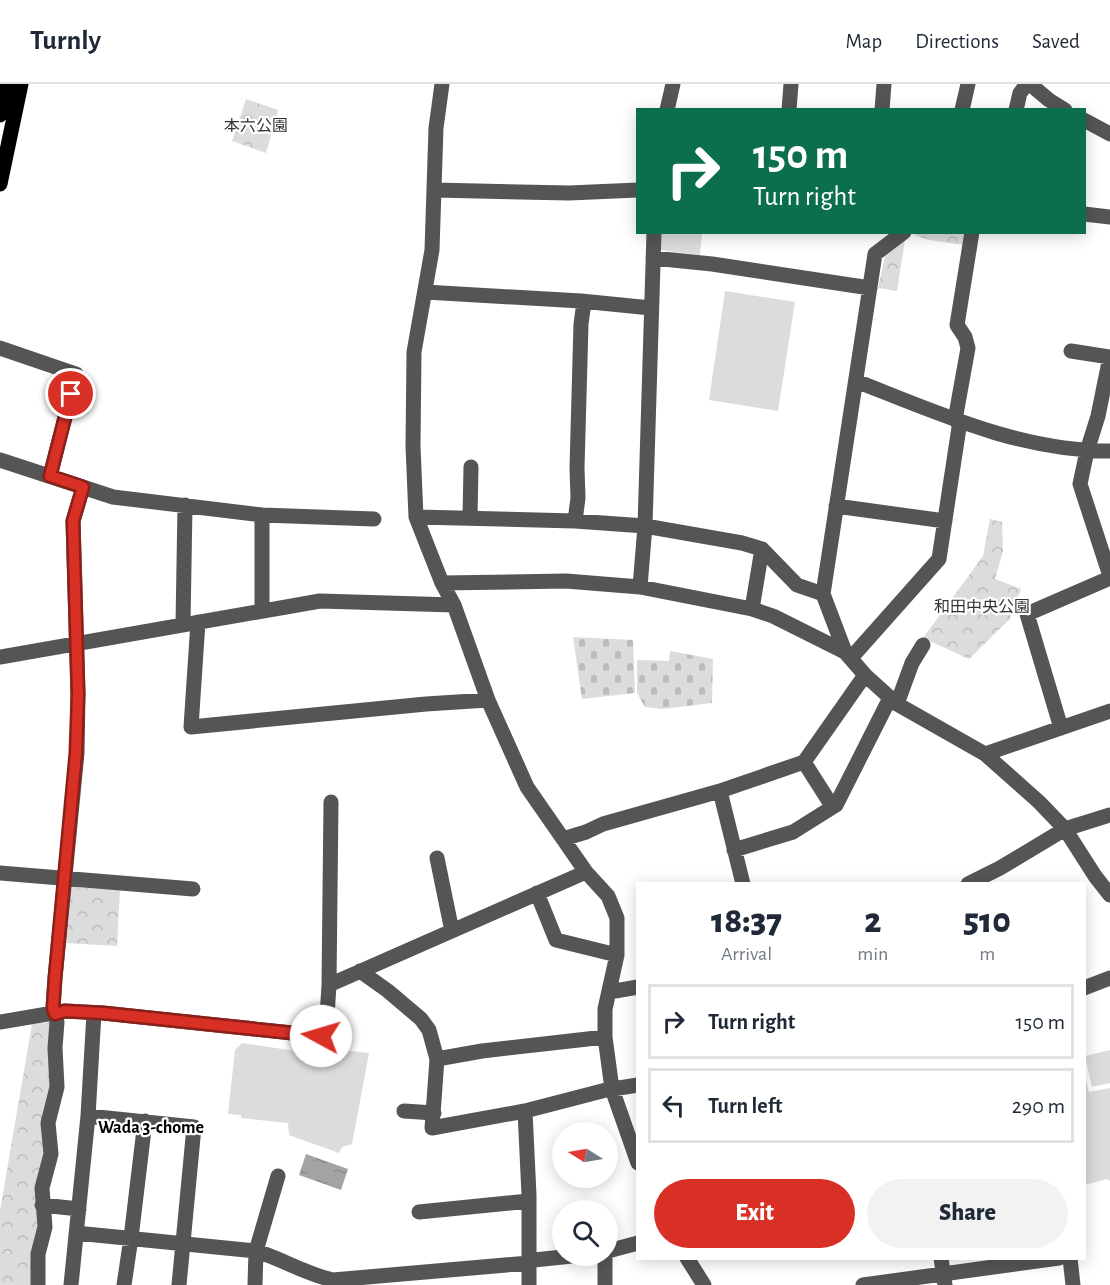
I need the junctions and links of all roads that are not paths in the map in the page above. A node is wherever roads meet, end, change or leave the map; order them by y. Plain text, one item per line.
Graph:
1 (7, 84) edge
2 (21, 84) edge
3 (442, 84) edge
4 (674, 84) edge
5 (791, 84) edge
6 (885, 84) edge
7 (968, 84) edge
8 (1028, 84) edge
9 (668, 108) edge
10 (789, 108) edge
11 (882, 108) edge
12 (962, 108) edge
13 (1016, 108) edge
14 (1062, 108) edge
15 (0, 115) edge
16 (1086, 121) edge
17 (1110, 134) edge
18 (0, 184) edge
19 (434, 190) junction
20 (636, 190) edge
21 (1086, 214) edge
22 (1110, 217) edge
23 (654, 234) edge
24 (901, 234) edge
25 (972, 234) edge
26 (653, 258) junction
27 (870, 288) junction
28 (425, 291) junction
29 (584, 302) junction
30 (651, 308) junction
31 (0, 348) edge
32 (1071, 351) dead end
33 (856, 381) junction
34 (958, 421) junction
35 (1087, 451) junction
36 (1110, 451) edge
37 (0, 460) edge
38 (471, 467) dead end
39 (50, 476) junction
40 (83, 487) junction
41 (185, 506) junction
42 (836, 506) junction
43 (262, 515) junction
44 (417, 517) junction
45 (470, 518) junction
46 (374, 519) dead end
47 (575, 521) junction
48 (945, 521) junction
49 (645, 526) junction
50 (762, 549) junction
51 (1110, 577) edge
52 (442, 583) junction
53 (640, 587) junction
54 (823, 594) junction
55 (454, 605) junction
56 (752, 609) junction
57 (262, 610) junction
58 (190, 623) junction
59 (77, 644) junction
60 (923, 645) dead end
61 (848, 655) junction
62 (0, 657) edge
63 (866, 675) junction
64 (488, 700) junction
65 (893, 701) junction
66 (1110, 711) edge
67 (1061, 728) junction
68 (985, 754) junction
69 (804, 762) junction
70 (720, 791) junction
71 (330, 802) dead end
72 (832, 806) junction
73 (1110, 815) edge
74 (1065, 829) junction
75 (563, 839) junction
76 (734, 850) junction
77 (437, 858) dead end
78 (586, 872) junction
79 (0, 873) edge
80 (64, 878) junction
81 (742, 882) edge
82 (972, 882) edge
83 (193, 889) dead end
84 (537, 893) junction
85 (1110, 895) edge
86 (452, 931) junction
87 (617, 955) junction
88 (360, 972) junction
89 (1110, 978) edge
90 (329, 985) junction
91 (636, 987) edge
92 (1086, 987) edge
93 (609, 992) junction
94 (94, 1013) junction
95 (55, 1014) junction
96 (0, 1022) edge
97 (605, 1037) junction
98 (437, 1059) junction
99 (636, 1085) edge
100 (612, 1089) junction
101 (404, 1111) dead end
102 (525, 1111) junction
103 (434, 1113) junction
104 (88, 1116) junction
105 (145, 1122) junction
106 (636, 1157) edge
107 (278, 1176) dead end
108 (529, 1201) junction
109 (42, 1205) junction
110 (79, 1209) junction
111 (419, 1212) dead end
112 (76, 1233) junction
113 (131, 1238) junction
114 (182, 1244) junction
115 (636, 1244) edge
116 (618, 1248) edge
117 (256, 1251) junction
118 (552, 1258) edge
119 (688, 1260) edge
120 (1042, 1260) edge
121 (1070, 1260) edge
122 (529, 1263) junction
123 (605, 1266) edge
124 (943, 1272) edge
125 (392, 1280) edge
126 (38, 1285) edge
127 (71, 1285) edge
128 (123, 1285) edge
129 (179, 1285) edge
130 (255, 1285) edge
131 (529, 1285) edge
132 (605, 1285) edge
133 (704, 1285) edge
134 (862, 1285) edge
135 (1072, 1285) edge

1 - 15 main road
2 - 18 main road
3 - 19 street
4 - 9 street
5 - 10 street
6 - 11 street
7 - 12 street
8 - 13 street
8 - 14 street
16 - 17 street
19 - 20 street
19 - 28 street
21 - 22 street
23 - 26 street
24 - 27 street
25 - 34 street
26 - 27 street
26 - 30 street
27 - 33 street
28 - 29 street
28 - 44 street
29 - 30 street
29 - 47 street
30 - 49 street
31 - 39 street
32 - 35 street
33 - 34 street
33 - 42 street
34 - 35 street
34 - 48 street
35 - 36 street
35 - 51 street
37 - 39 street
38 - 45 street
39 - 40 street
40 - 41 street
40 - 59 street
41 - 43 street
41 - 58 street
42 - 48 street
42 - 54 street
43 - 46 street
43 - 57 street
44 - 45 street
44 - 52 street
45 - 47 street
47 - 49 street
48 - 61 street
49 - 50 street
49 - 53 street
50 - 54 street
50 - 56 street
51 - 67 street
52 - 53 street
52 - 55 street
53 - 56 street
54 - 61 street
55 - 57 street
55 - 64 street
56 - 61 street
57 - 58 street
58 - 59 street
58 - 64 street
59 - 62 street
59 - 80 street
60 - 65 street
61 - 63 street
63 - 65 street
63 - 69 street
64 - 75 street
65 - 68 street
65 - 72 street
66 - 67 street
67 - 68 street
68 - 74 street
69 - 70 street
69 - 72 street
70 - 75 street
70 - 76 street
71 - 90 street
72 - 76 street
73 - 74 street
74 - 82 street
74 - 85 street
75 - 78 street
76 - 81 street
77 - 86 street
78 - 84 street
78 - 87 street
79 - 80 street
80 - 83 street
80 - 95 street
84 - 86 street
84 - 87 street
86 - 88 street
87 - 93 street
88 - 90 street
88 - 98 street
89 - 92 street
90 - 94 street
91 - 93 street
93 - 97 street
94 - 95 street
94 - 104 street
95 - 96 street
95 - 109 street
97 - 98 street
97 - 100 street
98 - 103 street
99 - 100 street
100 - 102 street
100 - 106 street
101 - 103 street
102 - 103 street
102 - 108 street
104 - 105 street
104 - 110 street
105 - 113 street
105 - 114 street
107 - 117 street
108 - 111 street
108 - 122 street
109 - 110 street
109 - 126 street
110 - 112 street
112 - 113 street
112 - 127 street
113 - 114 street
113 - 128 street
114 - 117 street
114 - 129 street
115 - 116 street
117 - 125 street
117 - 130 street
118 - 122 street
119 - 133 street
120 - 124 street
121 - 135 street
122 - 125 street
122 - 131 street
123 - 132 street
124 - 134 street

